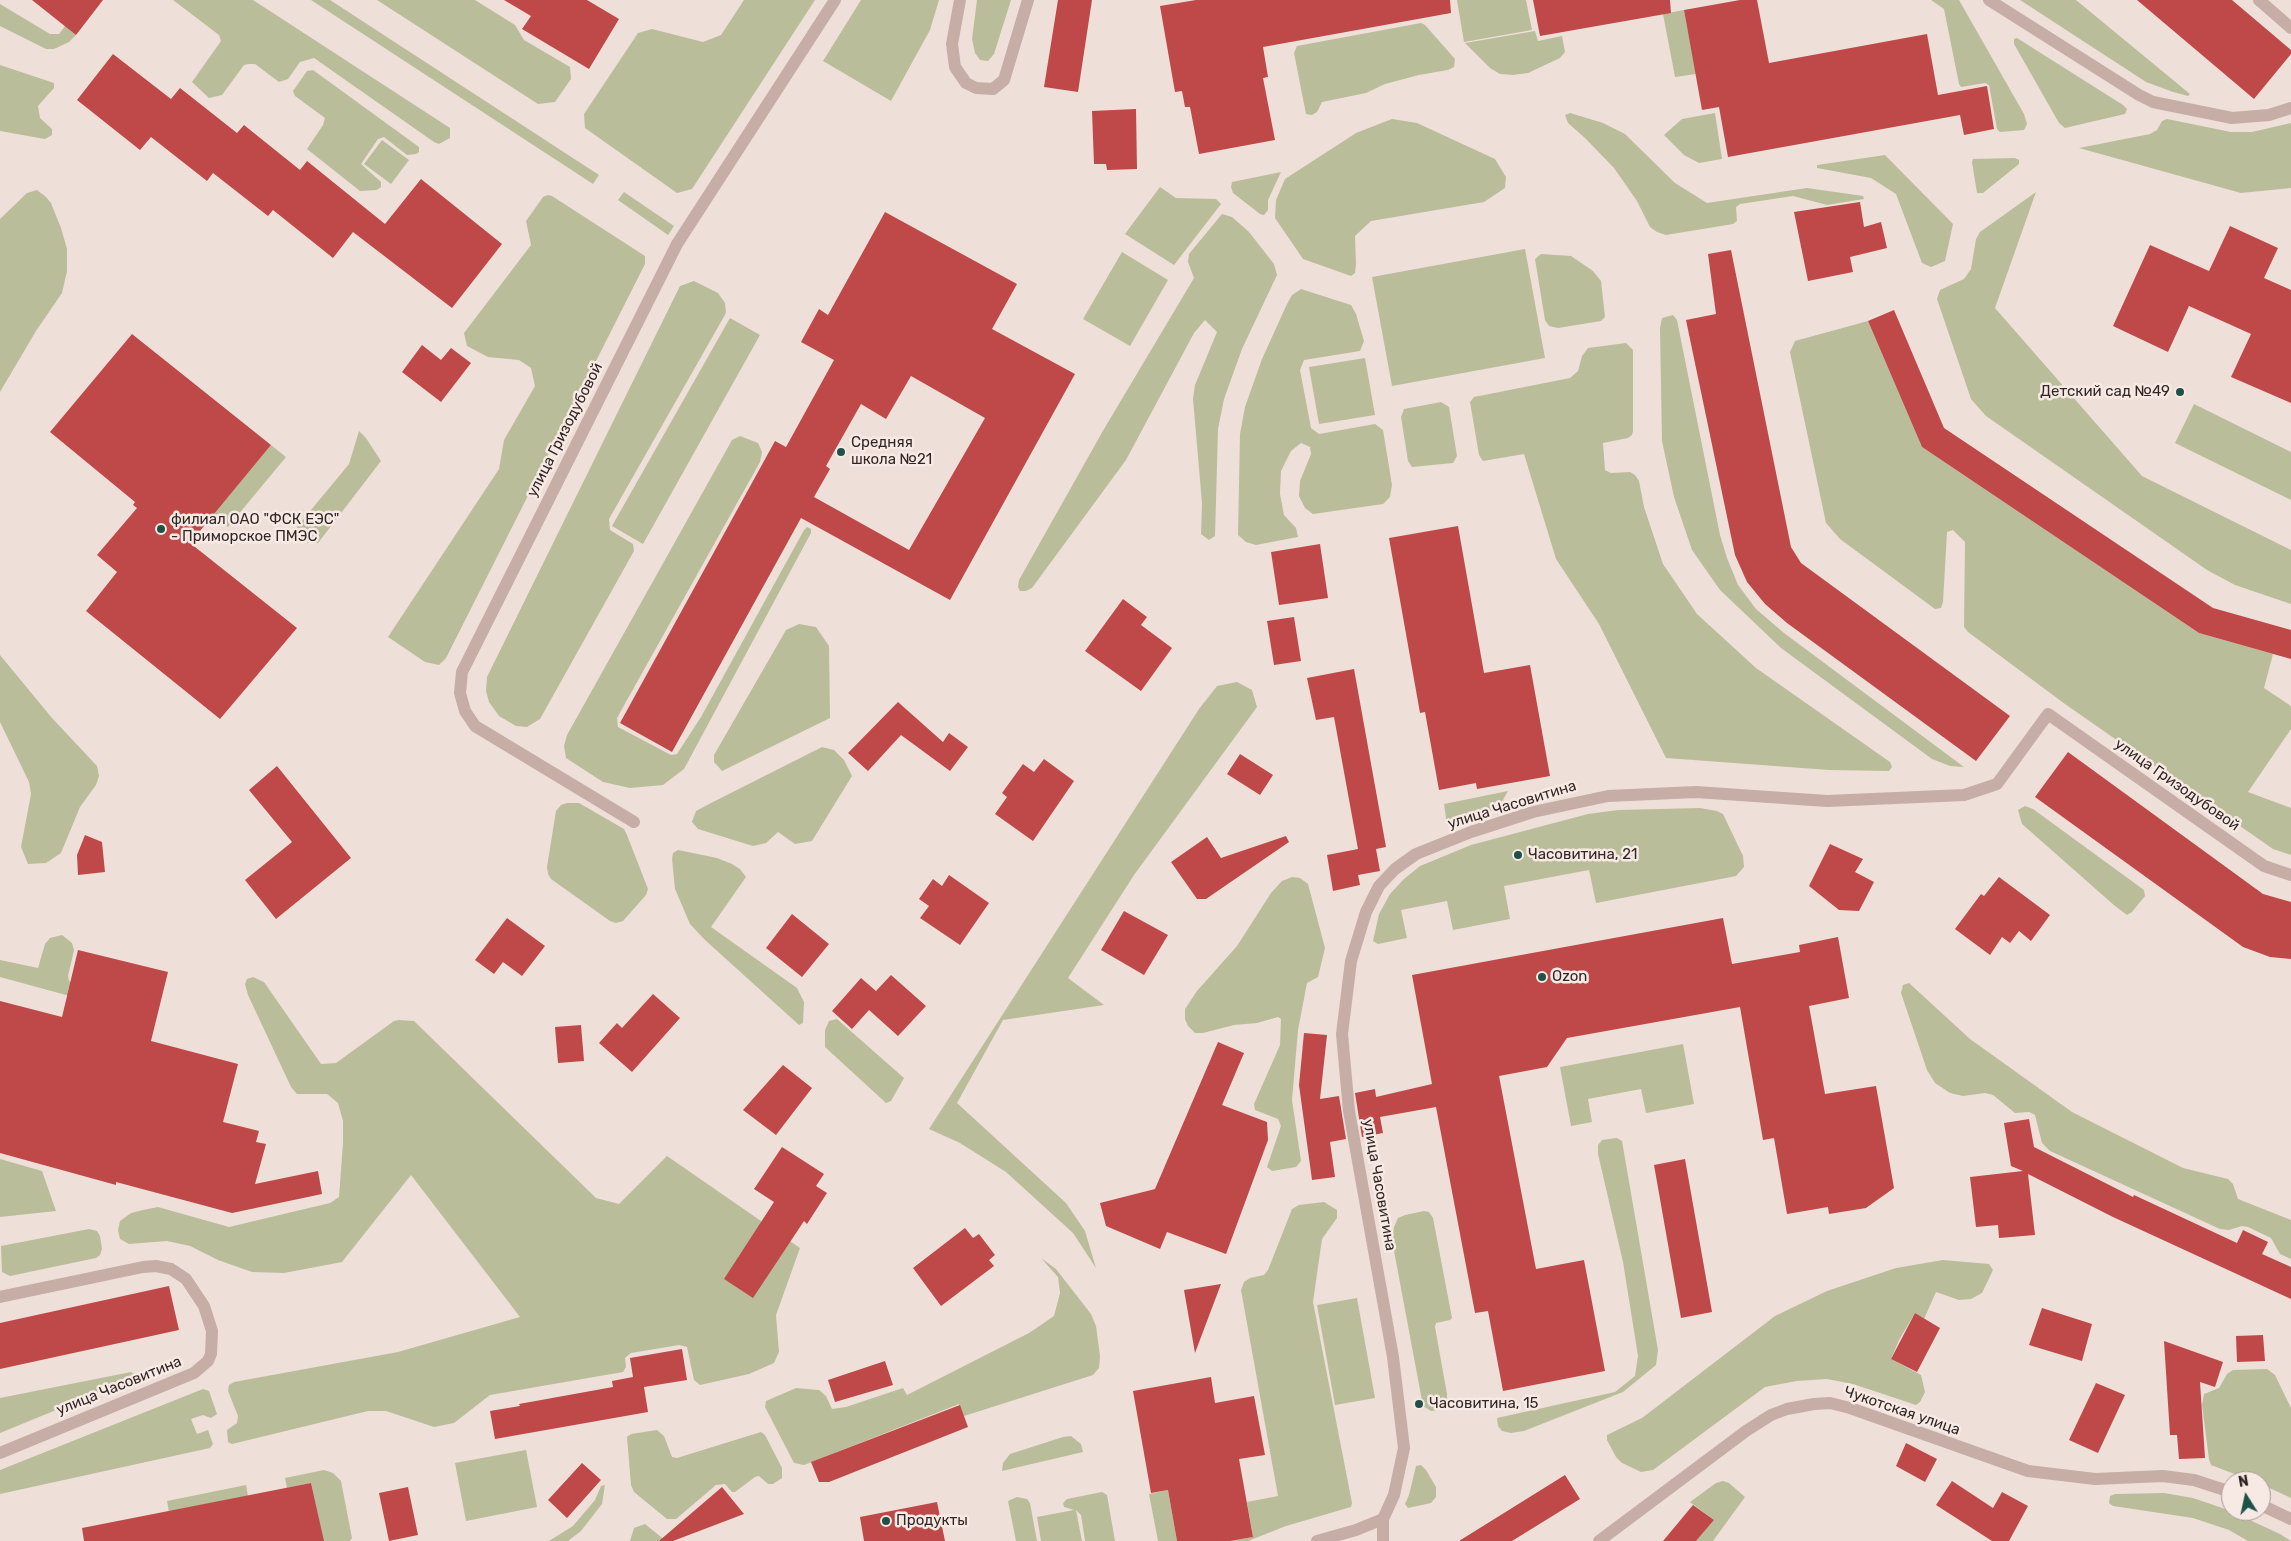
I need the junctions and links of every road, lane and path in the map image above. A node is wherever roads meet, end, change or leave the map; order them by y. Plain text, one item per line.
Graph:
1 (835, 0) edge
2 (960, 0) edge
3 (1028, 0) edge
4 (1990, 0) edge
5 (2259, 0) edge
6 (2291, 28) edge
7 (2291, 108) edge
8 (2048, 714) joint
9 (634, 822) dead end
10 (2291, 875) edge
11 (0, 1297) edge
12 (0, 1453) edge
13 (2221, 1489) edge
14 (2271, 1510) edge
15 (1383, 1519) junction
16 (2291, 1519) edge
17 (1316, 1541) edge
18 (1383, 1541) edge
19 (1599, 1541) edge

1 - 9 street, улица Гризодубовой
2 - 3 street
4 - 7 street
5 - 6 street
8 - 10 street, улица Гризодубовой
8 - 15 street, улица Часовитина
11 - 12 street, улица Часовитина
13 - 19 street, Чукотская улица
14 - 16 street
15 - 17 street
15 - 18 street

